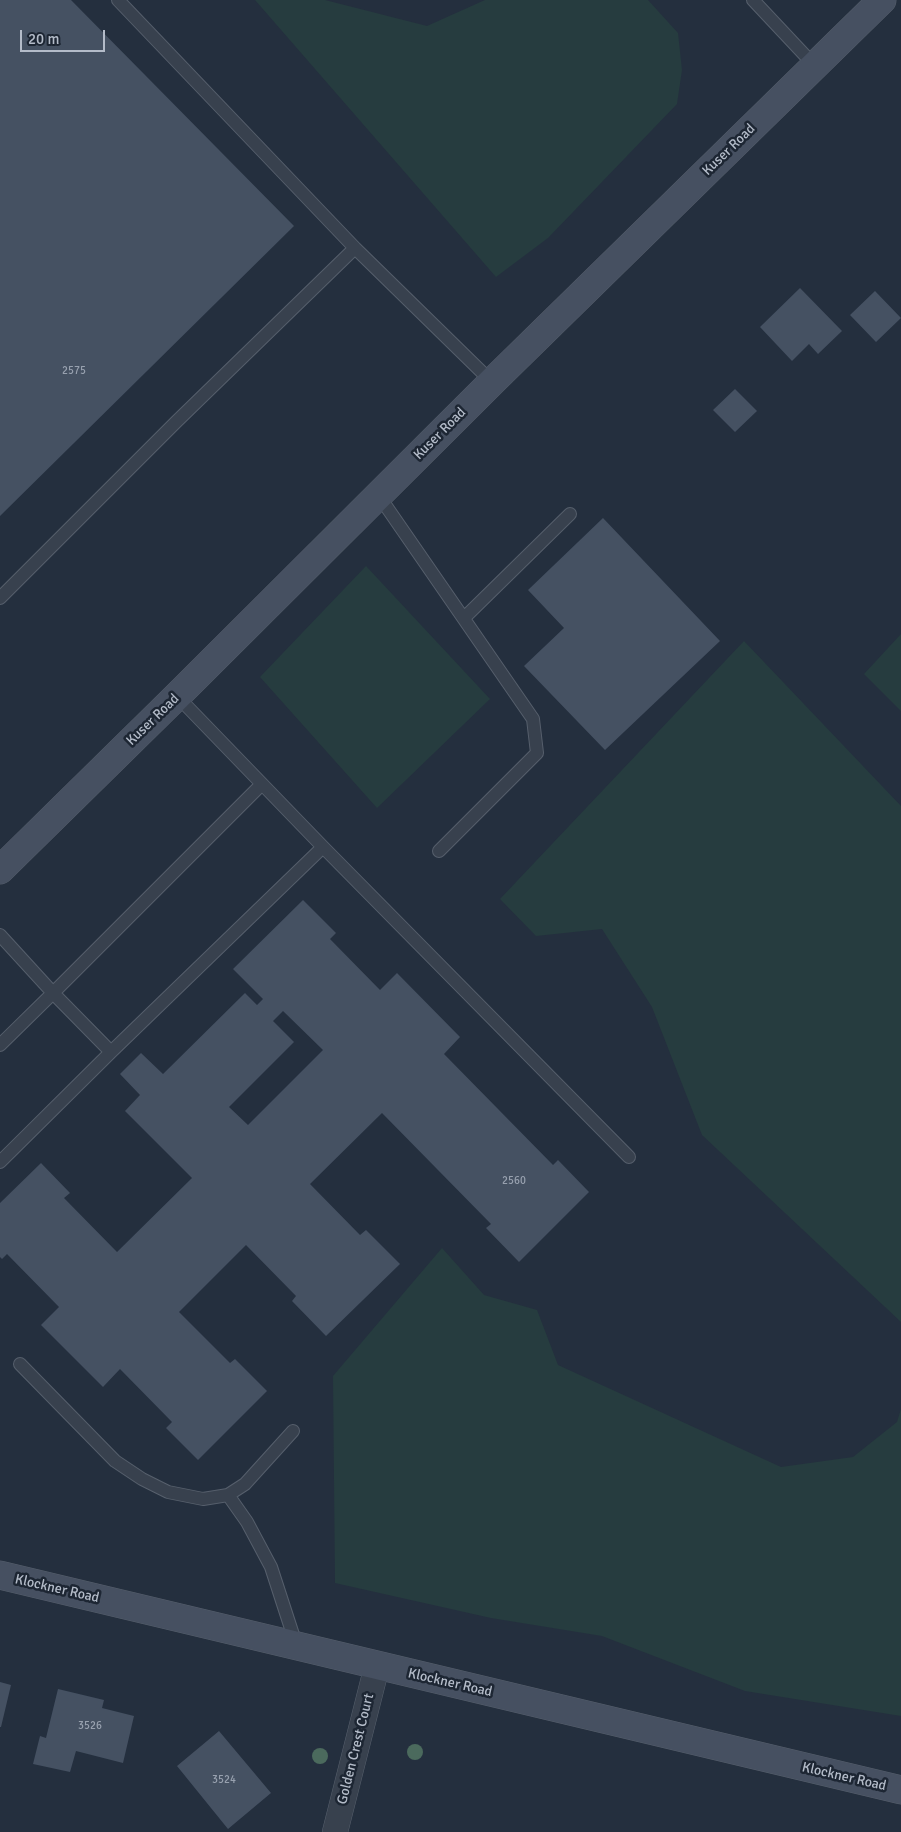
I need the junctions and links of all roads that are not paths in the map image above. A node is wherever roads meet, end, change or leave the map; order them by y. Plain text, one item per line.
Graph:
1 (118, 0) edge
2 (753, 0) edge
3 (882, 0) edge
4 (815, 66) junction
5 (355, 248) junction
6 (492, 382) junction
7 (379, 496) junction
8 (570, 514) dead end
9 (0, 598) edge
10 (464, 618) junction
11 (177, 696) junction
12 (262, 784) junction
13 (323, 847) junction
14 (439, 851) dead end
15 (0, 870) edge
16 (0, 935) edge
17 (53, 992) junction
18 (0, 1045) edge
19 (111, 1052) junction
20 (629, 1157) dead end
21 (0, 1162) edge
22 (20, 1364) dead end
23 (293, 1431) dead end
24 (228, 1495) junction
25 (0, 1575) edge
26 (297, 1647) junction
27 (377, 1666) junction
28 (901, 1790) edge
29 (335, 1832) edge

1 - 5 lane
2 - 4 lane
3 - 4 street, Kuser Road
4 - 6 street, Kuser Road
5 - 6 lane
5 - 9 lane
6 - 7 street, Kuser Road
7 - 10 lane
7 - 11 street, Kuser Road
8 - 10 lane
10 - 14 lane
11 - 12 lane
11 - 15 street, Kuser Road
12 - 13 lane
12 - 17 lane
13 - 19 lane
13 - 20 lane
16 - 17 lane
17 - 18 lane
17 - 19 lane
19 - 21 lane
22 - 24 lane
23 - 24 lane
24 - 26 lane
25 - 26 street, Klockner Road
26 - 27 street, Klockner Road
27 - 28 street, Klockner Road
27 - 29 street, Golden Crest Court

